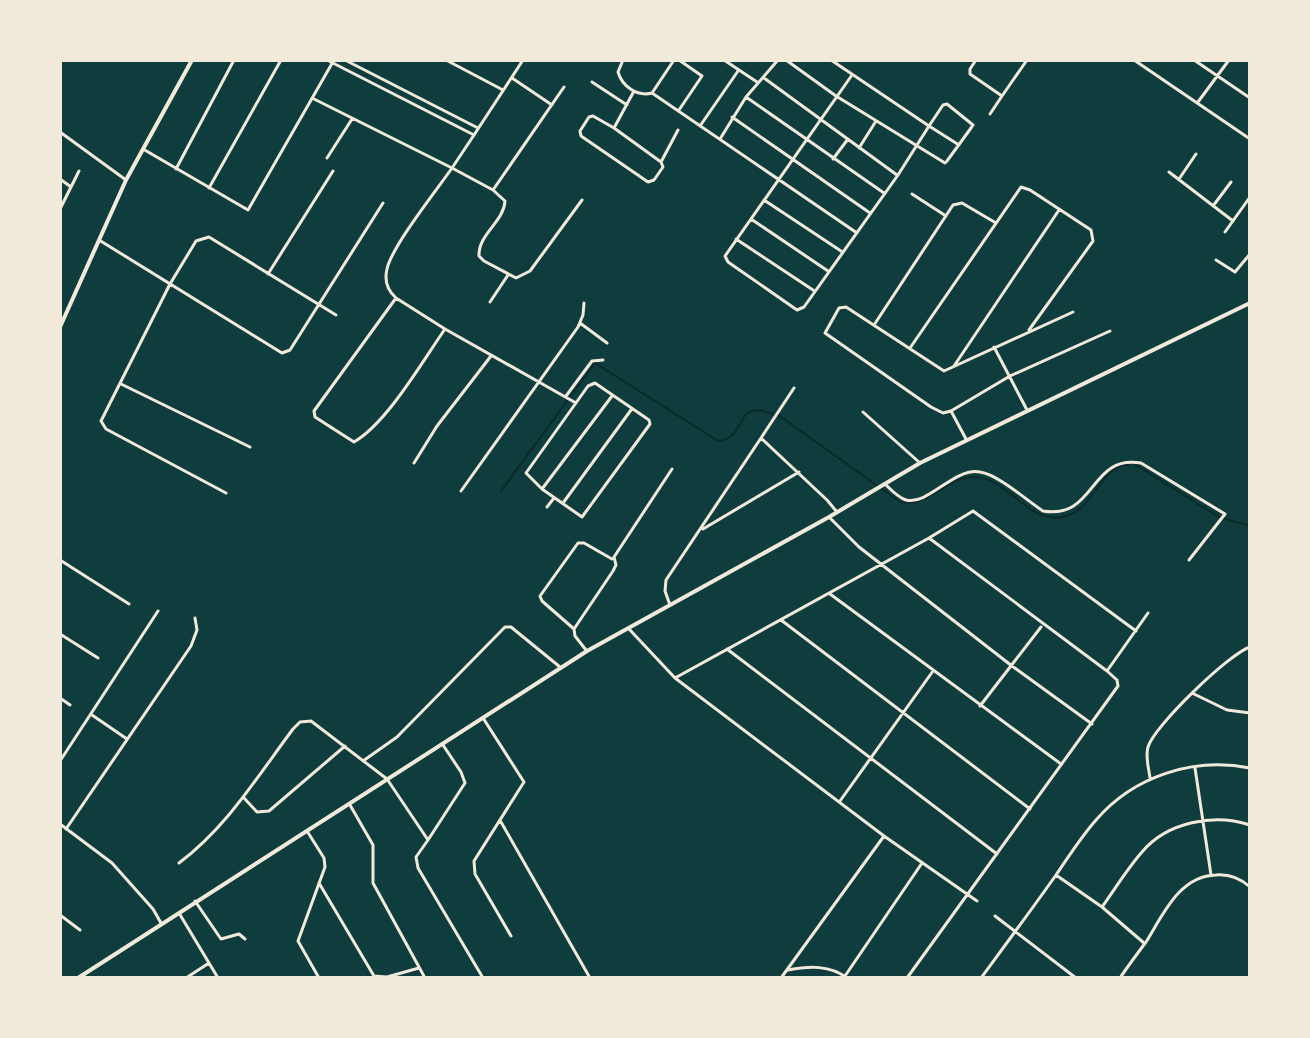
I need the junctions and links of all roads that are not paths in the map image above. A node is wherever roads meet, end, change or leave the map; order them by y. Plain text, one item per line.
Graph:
1 (192, 60) edge
2 (234, 60) edge
3 (281, 60) edge
4 (327, 60) edge
5 (345, 60) edge
6 (446, 60) edge
7 (523, 60) edge
8 (677, 60) edge
9 (724, 60) edge
10 (778, 60) edge
11 (786, 60) edge
12 (831, 60) edge
13 (976, 60) edge
14 (1027, 60) edge
15 (1134, 60) edge
16 (1194, 60) edge
17 (1229, 60) edge
18 (334, 61) edge
19 (620, 61) edge
20 (738, 71) junction
21 (852, 75) junction
22 (1218, 76) junction
23 (511, 77) junction
24 (764, 78) junction
25 (592, 82) dead end
26 (758, 83) junction
27 (564, 87) dead end
28 (503, 90) junction
29 (635, 91) junction
30 (652, 93) junction
31 (836, 96) junction
32 (1002, 96) junction
33 (746, 97) junction
34 (312, 98) junction
35 (1250, 98) edge
36 (1198, 103) junction
37 (552, 105) junction
38 (627, 105) junction
39 (679, 110) junction
40 (990, 114) dead end
41 (732, 117) junction
42 (352, 119) junction
43 (819, 120) junction
44 (876, 121) junction
45 (700, 126) junction
46 (929, 126) junction
47 (478, 128) junction
48 (614, 128) junction
49 (678, 130) dead end
50 (60, 132) edge
51 (474, 135) junction
52 (720, 139) junction
53 (848, 139) junction
54 (1250, 139) edge
55 (805, 140) junction
56 (959, 145) junction
57 (916, 146) junction
58 (859, 148) junction
59 (143, 149) junction
60 (1196, 154) dead end
61 (327, 158) dead end
62 (791, 159) junction
63 (833, 159) junction
64 (661, 162) junction
65 (452, 168) junction
66 (176, 169) junction
67 (79, 171) dead end
68 (333, 171) dead end
69 (1169, 172) dead end
70 (898, 175) junction
71 (60, 179) edge
72 (778, 179) junction
73 (1179, 179) junction
74 (126, 180) junction
75 (1231, 182) dead end
76 (71, 187) junction
77 (209, 188) junction
78 (493, 190) junction
79 (885, 194) junction
80 (912, 194) dead end
81 (1250, 197) edge
82 (582, 200) dead end
83 (764, 200) junction
84 (383, 203) dead end
85 (1213, 206) junction
86 (60, 209) edge
87 (1059, 210) junction
88 (871, 213) junction
89 (946, 216) junction
90 (751, 219) junction
91 (1233, 221) junction
92 (996, 223) junction
93 (1225, 232) dead end
94 (857, 233) junction
95 (736, 239) junction
96 (99, 240) junction
97 (842, 252) junction
98 (1250, 254) edge
99 (1216, 260) dead end
100 (828, 271) junction
101 (268, 274) junction
102 (508, 275) junction
103 (170, 284) junction
104 (813, 291) junction
105 (396, 298) junction
106 (490, 302) dead end
107 (318, 303) junction
108 (584, 303) dead end
109 (1250, 303) edge
110 (1073, 312) dead end
111 (336, 315) dead end
112 (580, 323) junction
113 (874, 325) junction
114 (60, 327) edge
115 (445, 329) junction
116 (1029, 330) junction
117 (1110, 331) dead end
118 (607, 343) dead end
119 (994, 347) junction
120 (910, 348) junction
121 (491, 355) junction
122 (603, 360) dead end
123 (954, 366) junction
124 (1010, 376) junction
125 (540, 381) junction
126 (121, 384) junction
127 (794, 388) dead end
128 (612, 395) junction
129 (567, 396) junction
130 (574, 402) junction
131 (632, 409) junction
132 (1027, 410) junction
133 (951, 411) junction
134 (863, 412) dead end
135 (761, 438) junction
136 (966, 440) junction
137 (250, 447) dead end
138 (414, 463) dead end
139 (920, 463) junction
140 (672, 469) dead end
141 (799, 472) junction
142 (880, 484) junction
143 (542, 489) junction
144 (461, 491) dead end
145 (226, 493) dead end
146 (554, 498) junction
147 (563, 503) junction
148 (547, 507) dead end
149 (837, 512) junction
150 (829, 517) junction
151 (701, 530) junction
152 (929, 538) junction
153 (614, 559) junction
154 (60, 560) edge
155 (1189, 560) dead end
156 (882, 564) junction
157 (830, 594) junction
158 (129, 604) dead end
159 (670, 605) junction
160 (158, 611) dead end
161 (1148, 613) dead end
162 (195, 618) dead end
163 (781, 620) junction
164 (1043, 625) junction
165 (574, 629) junction
166 (629, 629) junction
167 (1136, 631) junction
168 (60, 634) edge
169 (1250, 647) edge
170 (727, 649) junction
171 (587, 651) junction
172 (98, 658) dead end
173 (1012, 666) junction
174 (560, 667) junction
175 (933, 671) junction
176 (1107, 671) junction
177 (675, 678) junction
178 (1194, 694) junction
179 (60, 698) edge
180 (70, 705) dead end
181 (980, 706) junction
182 (902, 713) junction
183 (1250, 713) edge
184 (92, 715) junction
185 (483, 718) junction
186 (1092, 724) junction
187 (127, 739) junction
188 (442, 744) junction
189 (345, 746) junction
190 (870, 757) junction
191 (60, 761) edge
192 (363, 761) junction
193 (1061, 764) junction
194 (1194, 766) junction
195 (1250, 768) edge
196 (1150, 778) junction
197 (387, 779) junction
198 (244, 798) junction
199 (840, 801) junction
200 (348, 803) junction
201 (1030, 809) junction
202 (1203, 820) junction
203 (501, 822) junction
204 (60, 824) edge
205 (1250, 825) edge
206 (66, 829) junction
207 (307, 831) junction
208 (884, 836) junction
209 (428, 840) junction
210 (997, 854) junction
211 (179, 863) dead end
212 (922, 863) junction
213 (1056, 875) junction
214 (1211, 875) junction
215 (319, 883) junction
216 (1250, 887) edge
217 (968, 896) junction
218 (195, 901) junction
219 (977, 901) dead end
220 (1102, 907) junction
221 (178, 913) junction
222 (60, 915) edge
223 (995, 916) dead end
224 (161, 923) junction
225 (80, 930) dead end
226 (1015, 932) junction
227 (511, 936) dead end
228 (245, 939) dead end
229 (1144, 943) junction
230 (209, 963) junction
231 (419, 968) junction
232 (788, 970) junction
233 (87, 976) edge
234 (846, 977) edge
235 (78, 978) edge
236 (186, 978) edge
237 (218, 978) edge
238 (319, 978) edge
239 (425, 978) edge
240 (483, 978) edge
241 (590, 978) edge
242 (781, 978) edge
243 (907, 978) edge
244 (981, 978) edge
245 (1076, 978) edge
246 (1120, 978) edge

1 - 59 main road
2 - 66 street
3 - 77 street
4 - 18 street
5 - 47 street
6 - 28 street
7 - 23 street
8 - 30 street
8 - 39 street
9 - 20 street
10 - 24 street
11 - 31 street
12 - 21 street
13 - 32 street
14 - 32 street
15 - 36 street
16 - 22 street
17 - 22 street
18 - 34 street
18 - 51 street
19 - 29 street
20 - 26 street
20 - 45 street
21 - 31 street
21 - 46 street
22 - 35 street
22 - 36 street
23 - 28 street
23 - 37 street
24 - 26 street
24 - 43 street
25 - 38 street
26 - 33 street
27 - 37 street
28 - 47 street
29 - 30 street
29 - 38 street
30 - 39 street
31 - 43 street
31 - 44 street
32 - 40 street
33 - 41 street
33 - 55 street
34 - 42 street
34 - 77 street
36 - 54 street
37 - 78 street
38 - 48 street
39 - 45 street
41 - 52 street
41 - 62 street
42 - 61 street
42 - 65 street
43 - 53 street
43 - 55 street
44 - 57 street
44 - 58 street
45 - 52 street
46 - 56 street
46 - 56 street
46 - 57 street
47 - 51 street
48 - 64 street
48 - 64 street
49 - 64 street
50 - 74 street
51 - 65 street
52 - 72 street
53 - 58 street
53 - 63 street
55 - 62 street
55 - 63 street
56 - 57 street
57 - 70 street
58 - 70 street
59 - 66 street
59 - 74 main road
60 - 73 street
62 - 72 street
62 - 88 street
63 - 79 street
65 - 78 street
65 - 105 street
66 - 77 street
67 - 76 street
68 - 101 street
69 - 73 street
70 - 79 street
71 - 76 street
72 - 83 street
72 - 94 street
73 - 85 street
74 - 96 main road
75 - 85 street
76 - 86 street
78 - 102 street
79 - 88 street
80 - 89 street
81 - 91 street
82 - 102 street
83 - 90 street
83 - 97 street
84 - 107 street
85 - 91 street
87 - 92 street
87 - 116 street
87 - 123 street
88 - 94 street
89 - 92 street
89 - 113 street
90 - 95 street
90 - 100 street
91 - 93 street
92 - 120 street
94 - 97 street
95 - 104 street
95 - 104 street
96 - 103 street
96 - 114 main road
97 - 100 street
98 - 99 street
100 - 104 street
101 - 103 street
101 - 107 street
102 - 106 street
103 - 107 street
103 - 126 street
105 - 115 street
105 - 115 street
107 - 111 street
108 - 112 street
109 - 132 main road
110 - 116 street
112 - 118 street
112 - 125 street
113 - 120 street
113 - 133 street
115 - 121 street
116 - 119 street
117 - 124 street
119 - 123 street
119 - 124 street
120 - 123 street
121 - 125 street
121 - 138 street
122 - 129 street
124 - 132 street
124 - 133 street
125 - 129 street
125 - 144 street
126 - 137 street
126 - 145 street
127 - 135 street
128 - 130 street
128 - 131 street
128 - 143 street
129 - 130 street
130 - 143 street
131 - 147 street
131 - 147 street
132 - 136 main road
133 - 136 street
134 - 139 street
135 - 141 street
135 - 151 street
136 - 139 main road
139 - 142 main road
140 - 153 street
141 - 149 street
141 - 151 street
142 - 149 main road
142 - 155 street
143 - 146 street
146 - 147 street
146 - 148 street
149 - 150 main road
150 - 156 street
150 - 159 main road
151 - 159 street
152 - 156 street
152 - 164 street
152 - 167 street
153 - 165 street
153 - 165 street
154 - 158 street
156 - 157 street
156 - 173 street
157 - 163 street
157 - 175 street
159 - 166 main road
160 - 184 street
161 - 167 street
162 - 187 street
163 - 170 street
163 - 182 street
164 - 173 street
164 - 176 street
165 - 171 street
166 - 171 main road
166 - 177 street
167 - 176 street
168 - 172 street
169 - 178 street
170 - 177 street
170 - 190 street
171 - 174 main road
173 - 181 street
173 - 186 street
174 - 185 main road
174 - 192 street
175 - 181 street
175 - 182 street
176 - 186 street
177 - 199 street
178 - 183 street
178 - 196 street
179 - 180 street
181 - 193 street
182 - 190 street
182 - 201 street
184 - 187 street
184 - 191 street
185 - 188 main road
185 - 203 street
186 - 193 street
187 - 206 street
188 - 197 main road
188 - 209 street
189 - 192 street
189 - 198 street
189 - 198 street
190 - 199 street
190 - 210 street
192 - 197 street
193 - 201 street
194 - 195 street
194 - 196 street
194 - 202 street
196 - 213 street
197 - 200 main road
197 - 209 street
198 - 211 street
199 - 208 street
200 - 207 main road
200 - 231 street
201 - 210 street
202 - 205 street
202 - 214 street
202 - 220 street
203 - 227 street
203 - 241 street
204 - 206 street
206 - 224 street
207 - 215 street
207 - 218 main road
208 - 212 street
208 - 232 street
209 - 240 street
210 - 217 street
212 - 217 street
212 - 234 street
213 - 220 street
213 - 226 street
214 - 216 street
214 - 229 street
215 - 231 street
215 - 238 street
217 - 219 street
217 - 243 street
218 - 221 main road
218 - 228 street
220 - 229 street
221 - 224 main road
221 - 230 street
222 - 225 street
223 - 226 street
224 - 233 main road
226 - 244 street
226 - 245 street
229 - 246 street
230 - 236 street
230 - 237 street
231 - 239 street
232 - 234 street
232 - 242 street
233 - 235 main road

